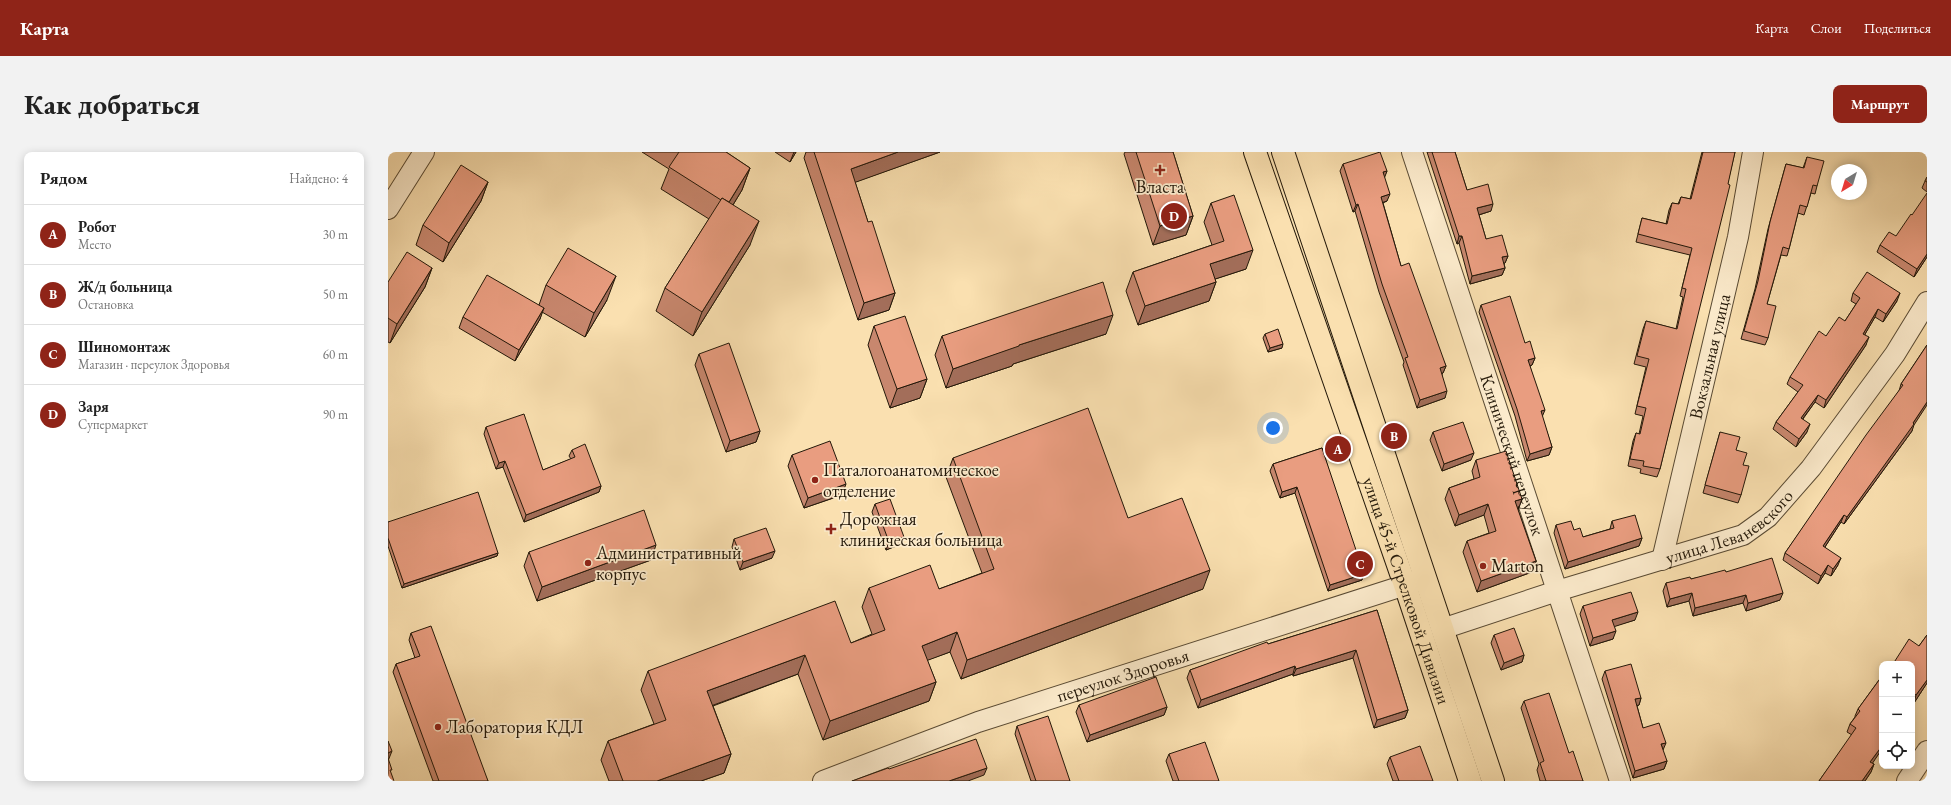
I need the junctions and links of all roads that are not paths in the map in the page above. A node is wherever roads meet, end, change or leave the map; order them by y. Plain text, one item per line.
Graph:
1 (424, 152) edge
2 (1255, 152) edge
3 (1283, 152) edge
4 (1412, 152) edge
5 (1753, 152) edge
6 (388, 209) edge
7 (1927, 302) edge
8 (1662, 560) junction
9 (1415, 582) junction
10 (1557, 591) junction
11 (1442, 629) junction
12 (1927, 751) edge
13 (823, 781) edge
14 (1470, 781) edge
15 (1492, 781) edge
16 (1620, 781) edge
17 (1907, 781) edge

1 - 6 street
2 - 9 main road, улица 45-й Стрелковой Дивизии
3 - 9 main road, улица 45-й Стрелковой Дивизии
4 - 10 street, Клинический переулок
5 - 8 street, Вокзальная улица
7 - 8 street, улица Леваневского
8 - 10 street, улица Леваневского
9 - 11 main road, улица 45-й Стрелковой Дивизии
9 - 13 street, переулок Здоровья
9 - 14 main road, улица 45-й Стрелковой Дивизии
10 - 11 street, улица Леваневского
10 - 16 street, Клинический переулок
11 - 15 main road, улица 45-й Стрелковой Дивизии
12 - 17 street

